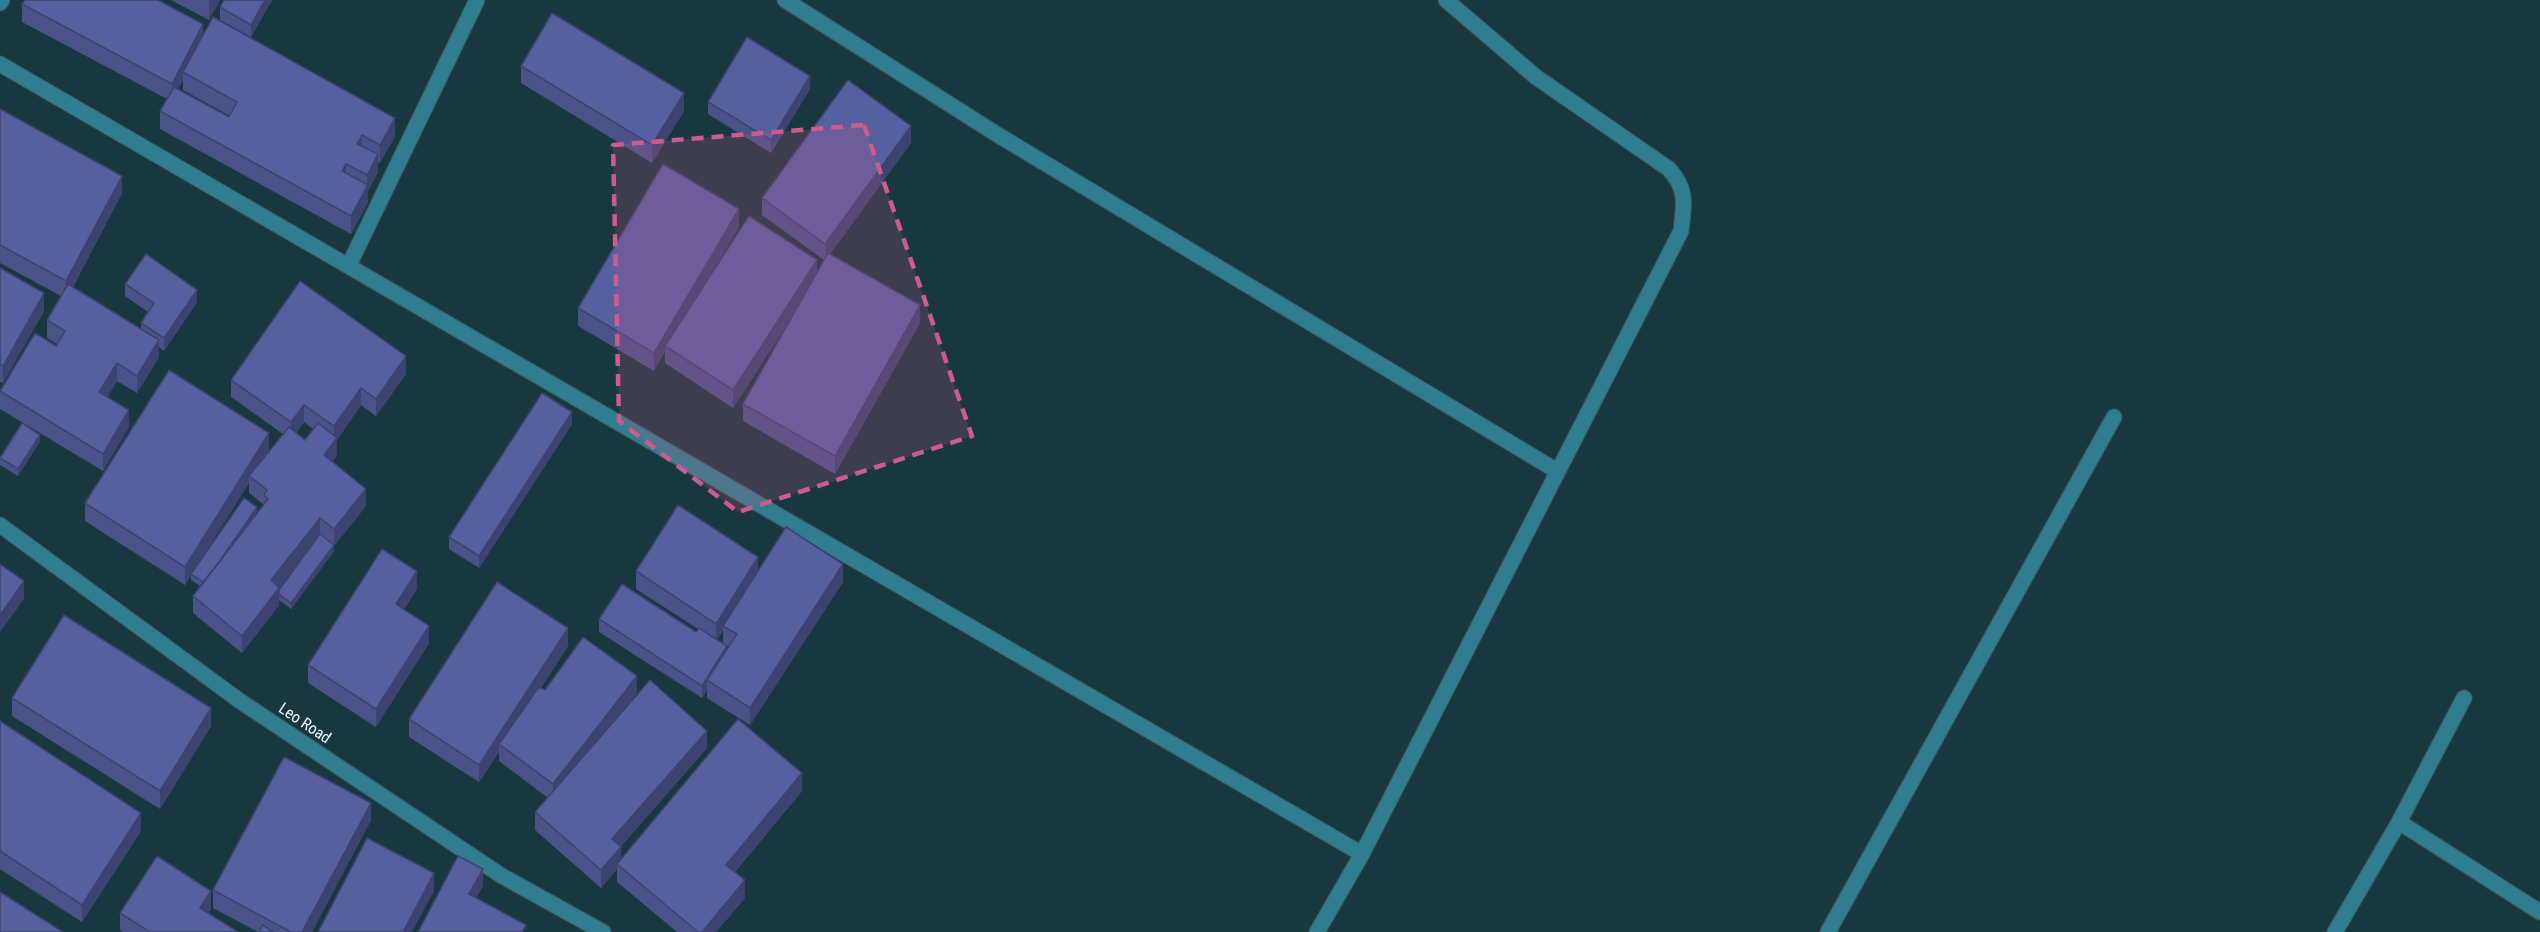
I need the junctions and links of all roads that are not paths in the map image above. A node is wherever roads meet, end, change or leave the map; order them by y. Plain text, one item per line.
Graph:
1 (477, 0) edge
2 (785, 0) edge
3 (1446, 0) edge
4 (0, 64) edge
5 (349, 265) junction
6 (2114, 417) dead end
7 (1557, 471) junction
8 (0, 525) edge
9 (2464, 698) dead end
10 (2399, 822) junction
11 (1362, 854) junction
12 (2540, 912) edge
13 (603, 932) edge
14 (1317, 932) edge
15 (1828, 932) edge
16 (2335, 932) edge

1 - 5 street
2 - 7 street
3 - 7 street
4 - 5 street
5 - 11 street
6 - 15 street
7 - 11 street
8 - 13 street, Leo Road
9 - 10 street
10 - 12 street
10 - 16 street
11 - 14 street

